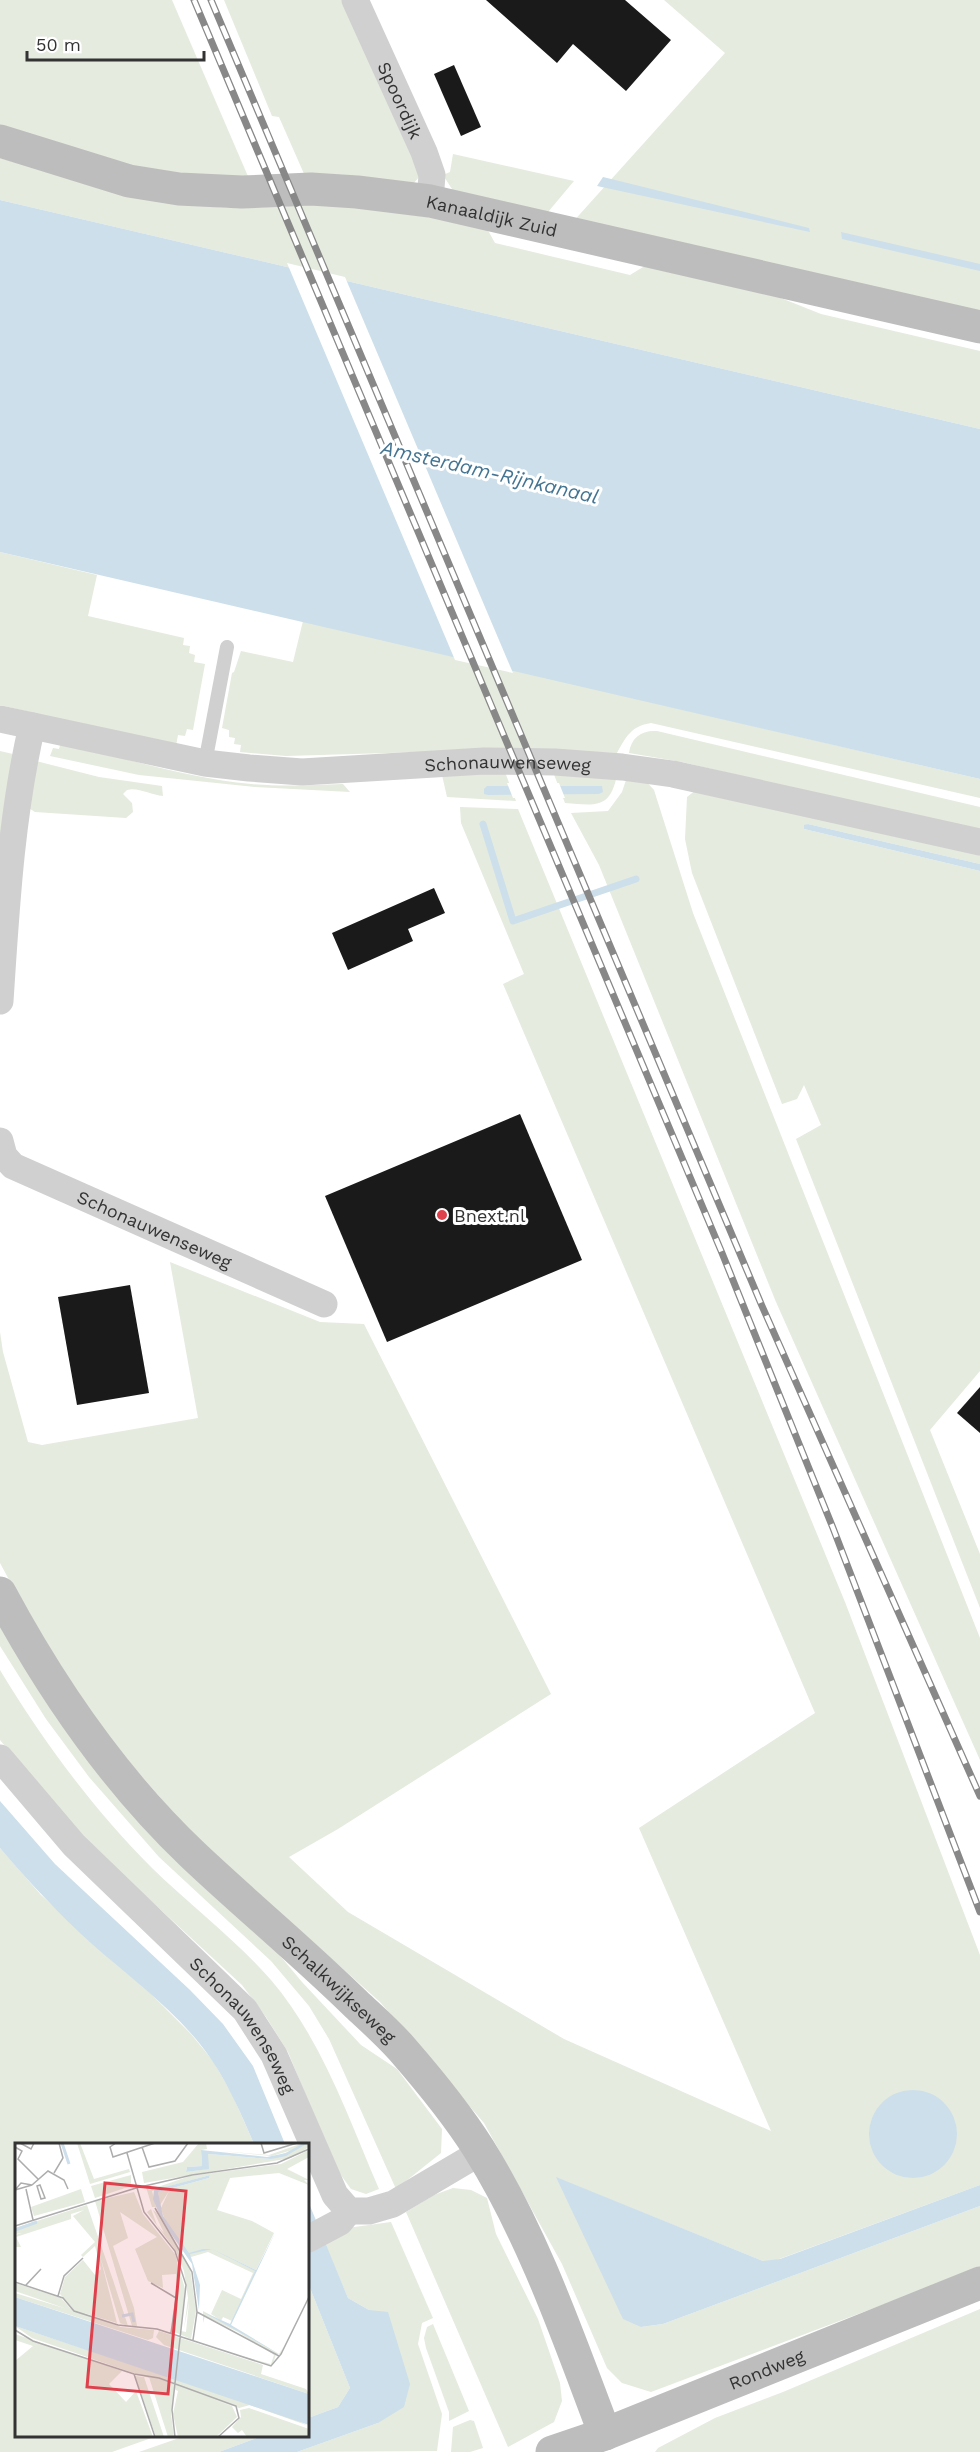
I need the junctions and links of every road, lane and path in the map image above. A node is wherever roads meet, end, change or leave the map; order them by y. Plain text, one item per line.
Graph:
1 (355, 0) edge
2 (0, 141) edge
3 (430, 201) junction
4 (980, 327) edge
5 (226, 647) dead end
6 (0, 719) edge
7 (32, 726) junction
8 (206, 763) junction
9 (980, 842) edge
10 (0, 1001) edge
11 (0, 1142) edge
12 (324, 1304) dead end
13 (0, 1593) edge
14 (0, 1758) edge
15 (481, 2152) junction
16 (349, 2211) junction
17 (317, 2235) edge
18 (980, 2283) edge
19 (609, 2443) edge
20 (552, 2452) edge

1 - 3 street, Spoordijk
2 - 3 street, Kanaaldijk Zuid
3 - 4 street, Kanaaldijk Zuid
5 - 8 lane
6 - 7 street, Schonauwenseweg
7 - 8 street, Schonauwenseweg
7 - 10 street
8 - 9 street, Schonauwenseweg
11 - 12 street, Schonauwenseweg
13 - 15 street, Schalkwijkseweg
14 - 16 street, Schonauwenseweg
15 - 16 street
15 - 19 street, Schalkwijkseweg
16 - 17 street
18 - 19 street, Rondweg
19 - 20 street, Rondweg

